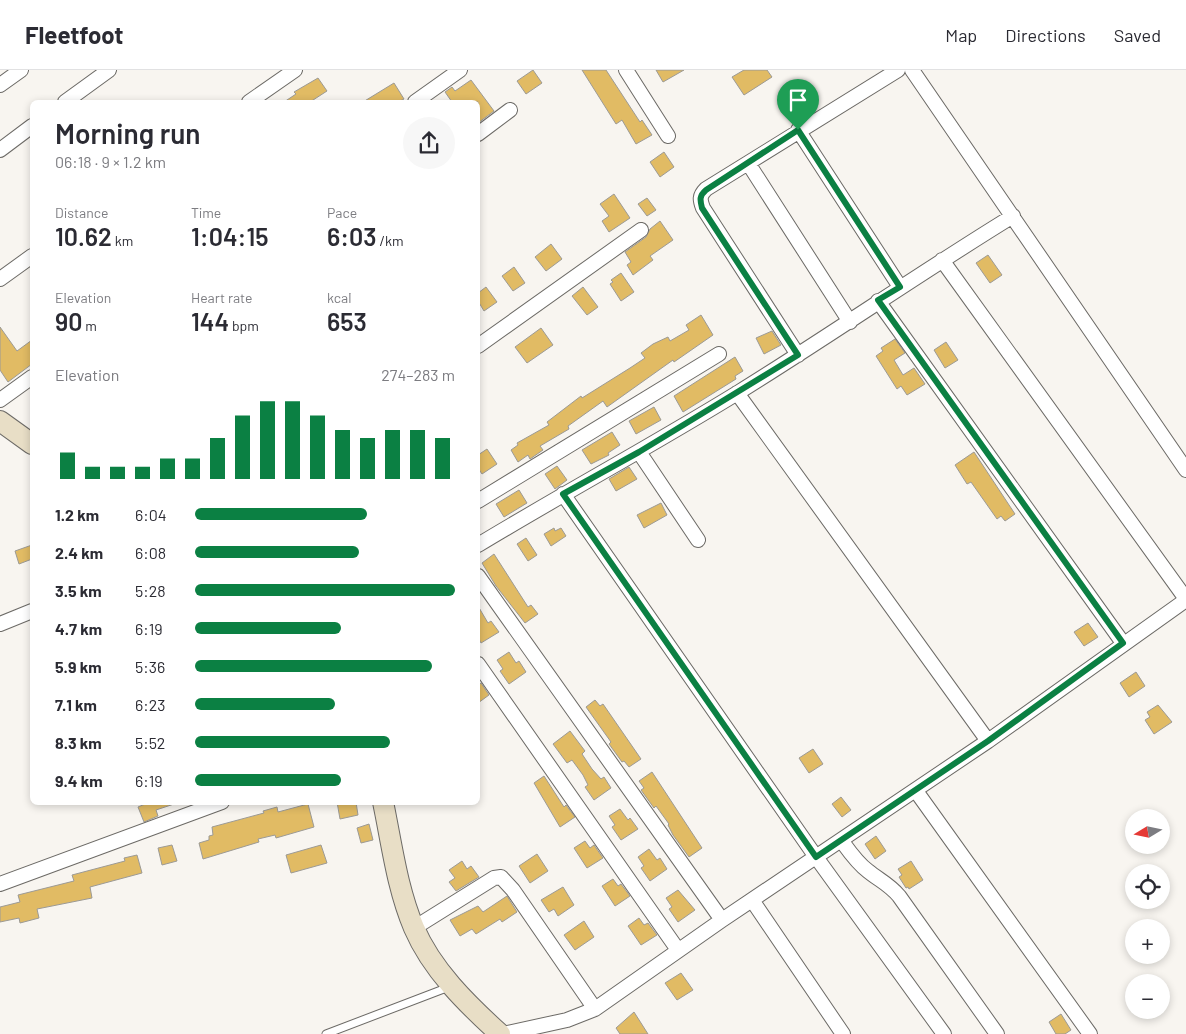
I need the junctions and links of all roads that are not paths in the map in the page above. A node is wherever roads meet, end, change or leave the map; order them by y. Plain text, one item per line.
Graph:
1 (21, 70) edge
2 (110, 70) edge
3 (295, 70) edge
4 (460, 70) edge
5 (626, 70) edge
6 (898, 70) edge
7 (912, 70) edge
8 (0, 85) edge
9 (68, 100) edge
10 (252, 100) edge
11 (418, 100) edge
12 (510, 110) dead end
13 (30, 128) edge
14 (798, 130) junction
15 (480, 132) edge
16 (668, 136) dead end
17 (0, 150) edge
18 (748, 163) junction
19 (1013, 216) junction
20 (641, 230) dead end
21 (30, 257) edge
22 (942, 260) junction
23 (0, 279) edge
24 (900, 287) junction
25 (878, 300) junction
26 (850, 322) junction
27 (480, 345) edge
28 (719, 354) dead end
29 (798, 355) junction
30 (30, 378) edge
31 (737, 393) junction
32 (0, 400) edge
33 (0, 421) edge
34 (30, 443) edge
35 (639, 452) junction
36 (1186, 470) edge
37 (563, 494) junction
38 (480, 500) edge
39 (698, 540) dead end
40 (480, 544) edge
41 (480, 579) edge
42 (1186, 600) edge
43 (30, 612) edge
44 (0, 624) edge
45 (1123, 643) junction
46 (480, 667) edge
47 (988, 741) junction
48 (916, 790) junction
49 (214, 805) edge
50 (384, 805) edge
51 (841, 840) junction
52 (816, 857) junction
53 (0, 884) edge
54 (752, 900) junction
55 (722, 920) junction
56 (414, 928) junction
57 (678, 950) junction
58 (452, 986) junction
59 (595, 1009) junction
60 (326, 1034) edge
61 (501, 1034) edge
62 (843, 1034) edge
63 (944, 1034) edge
64 (997, 1034) edge
65 (1090, 1034) edge

1 - 8 street
2 - 9 street
3 - 10 street
4 - 11 street
5 - 16 street
6 - 14 street
7 - 19 street
12 - 15 street
13 - 17 street
14 - 18 street
14 - 24 street
18 - 26 street
18 - 29 street
19 - 22 street
19 - 36 street
20 - 27 street
21 - 23 street
22 - 24 street
22 - 42 street
24 - 25 street
25 - 26 street
25 - 45 street
26 - 29 street
28 - 38 street
29 - 31 street
30 - 32 street
31 - 35 street
31 - 47 street
33 - 34 main road
35 - 37 street
35 - 39 street
37 - 40 street
37 - 52 street
41 - 55 street
42 - 45 street
43 - 44 street
45 - 47 street
46 - 57 street
47 - 48 street
48 - 51 street
48 - 65 street
49 - 53 street
50 - 56 main road
51 - 52 street
51 - 64 street
52 - 54 street
52 - 63 street
54 - 55 street
54 - 62 street
55 - 57 street
56 - 58 main road
56 - 59 street
57 - 59 street
58 - 60 lane
58 - 61 main road
59 - 61 street

